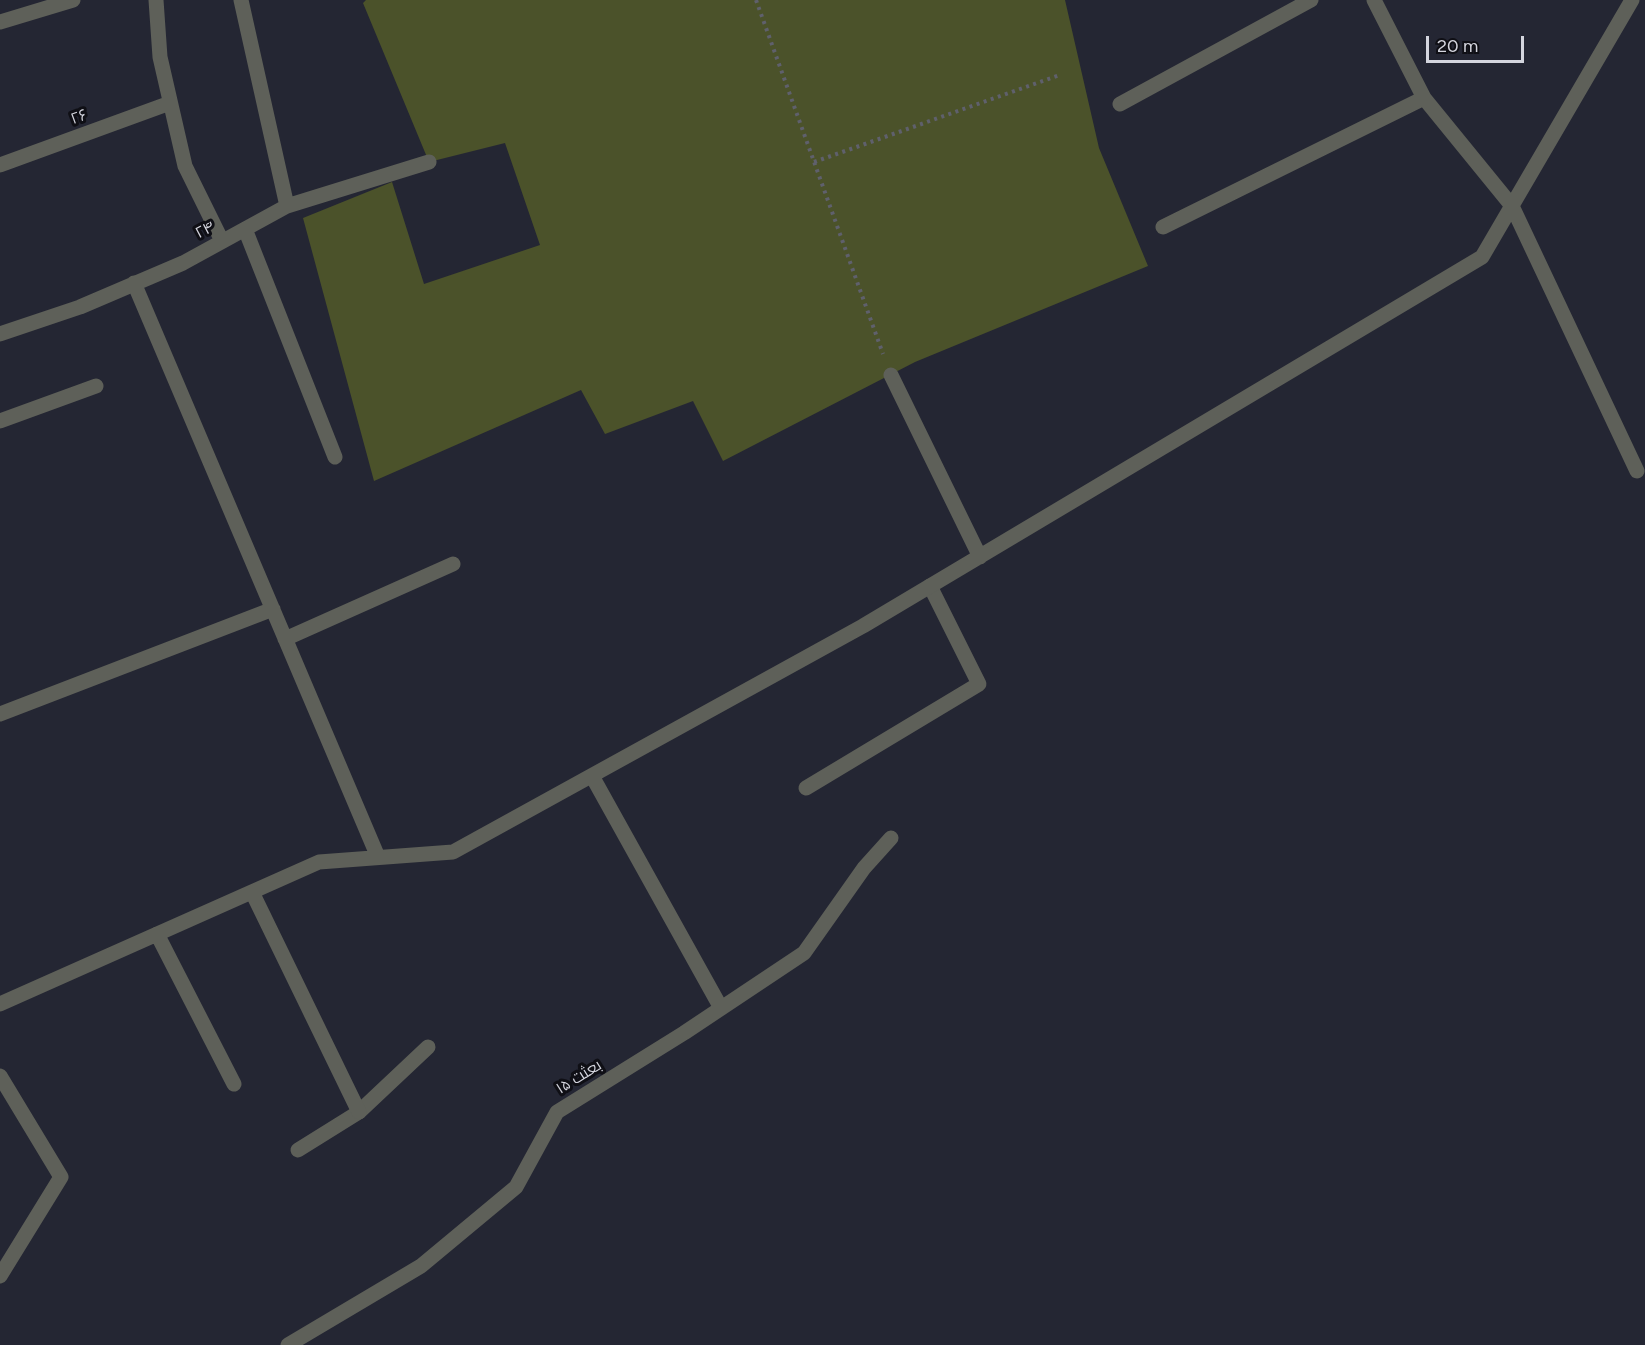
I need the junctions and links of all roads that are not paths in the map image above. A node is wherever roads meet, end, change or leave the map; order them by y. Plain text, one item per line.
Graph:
1 (73, 0) edge
2 (156, 0) edge
3 (241, 0) edge
4 (1311, 0) edge
5 (1374, 0) edge
6 (1628, 2) edge
7 (0, 22) edge
8 (1424, 98) junction
9 (171, 103) junction
10 (1120, 104) dead end
11 (429, 162) dead end
12 (0, 165) edge
13 (287, 206) junction
14 (1512, 206) junction
15 (1163, 227) dead end
16 (244, 229) junction
17 (222, 241) junction
18 (134, 283) junction
19 (0, 334) edge
20 (891, 375) road end
21 (96, 386) dead end
22 (0, 421) edge
23 (335, 457) dead end
24 (1637, 471) dead end
25 (980, 556) junction
26 (453, 564) dead end
27 (930, 586) junction
28 (273, 609) junction
29 (285, 639) junction
30 (0, 714) edge
31 (592, 776) junction
32 (806, 788) dead end
33 (891, 838) dead end
34 (378, 857) junction
35 (252, 892) junction
36 (157, 934) junction
37 (0, 1004) edge
38 (721, 1008) junction
39 (428, 1047) dead end
40 (0, 1076) edge
41 (234, 1084) dead end
42 (359, 1112) junction
43 (298, 1150) dead end
44 (0, 1276) edge
45 (288, 1345) edge

1 - 7 street
2 - 9 street
3 - 13 street
4 - 10 street
5 - 8 street
6 - 14 street
8 - 14 street
8 - 15 street
9 - 12 street, ۲۶
9 - 17 street
11 - 13 street, ۲۴
13 - 16 street, ۲۴
14 - 24 street
14 - 25 street
16 - 17 street, ۲۴
16 - 23 street
17 - 18 street, ۲۴
18 - 19 street, ۲۴
18 - 28 street
20 - 25 street
21 - 22 street
25 - 27 street
26 - 29 street
27 - 31 street
27 - 32 street
28 - 29 street
28 - 30 street
29 - 34 street
31 - 34 street
31 - 38 street
33 - 38 street, بعثت ۱۵
34 - 35 street
35 - 36 street
35 - 42 street
36 - 37 street
36 - 41 street
38 - 45 street, بعثت ۱۵
39 - 42 street
40 - 44 street
42 - 43 street

